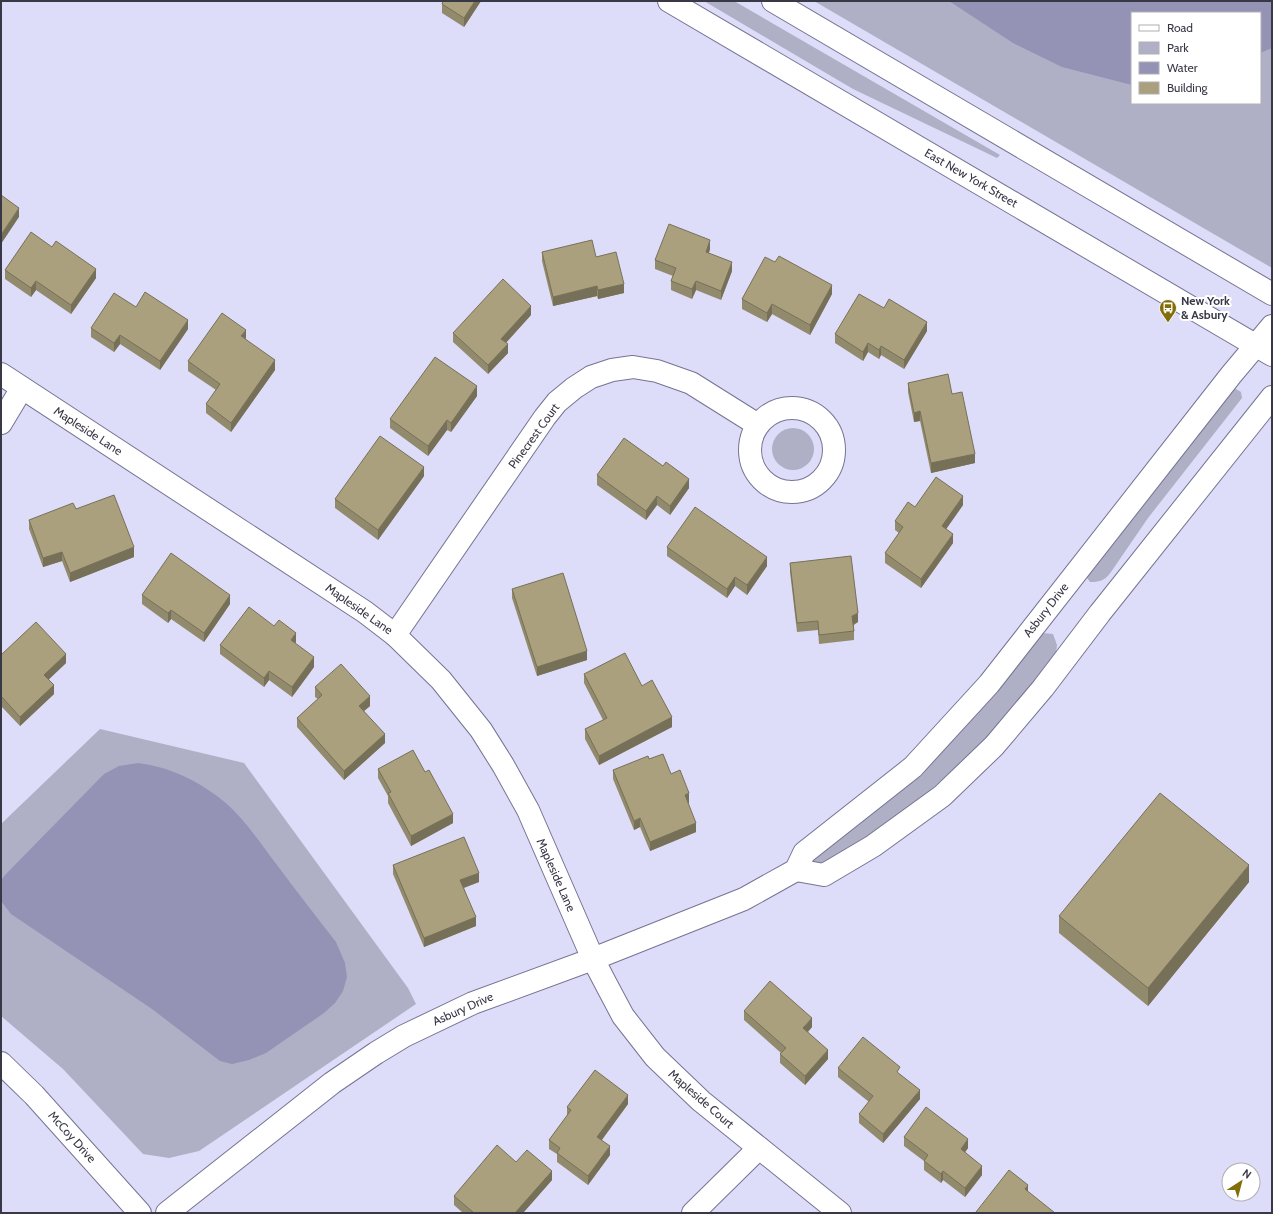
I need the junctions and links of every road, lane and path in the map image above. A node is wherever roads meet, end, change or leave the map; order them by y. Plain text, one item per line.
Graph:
1 (669, 1) edge
2 (773, 1) edge
3 (1272, 294) edge
4 (1272, 326) edge
5 (1264, 350) edge
6 (1, 374) edge
7 (22, 388) junction
8 (1272, 397) edge
9 (1, 423) edge
10 (758, 425) dead end
11 (395, 635) junction
12 (796, 870) junction
13 (593, 959) junction
14 (1, 1063) edge
15 (759, 1148) junction
16 (140, 1213) edge
17 (167, 1213) edge
18 (693, 1213) edge
19 (840, 1213) edge

1 - 5 street, East New York Street
2 - 3 street
4 - 5 street, Asbury Drive
5 - 12 street, Asbury Drive
6 - 7 street, Mapleside Lane
7 - 9 street
7 - 11 street, Mapleside Lane
8 - 12 street
10 - 11 street, Pinecrest Court
11 - 13 street, Mapleside Lane
12 - 13 street, Asbury Drive
13 - 15 street, Mapleside Court
13 - 17 street, Asbury Drive
14 - 16 street, McCoy Drive
15 - 18 street
15 - 19 street, Mapleside Court

